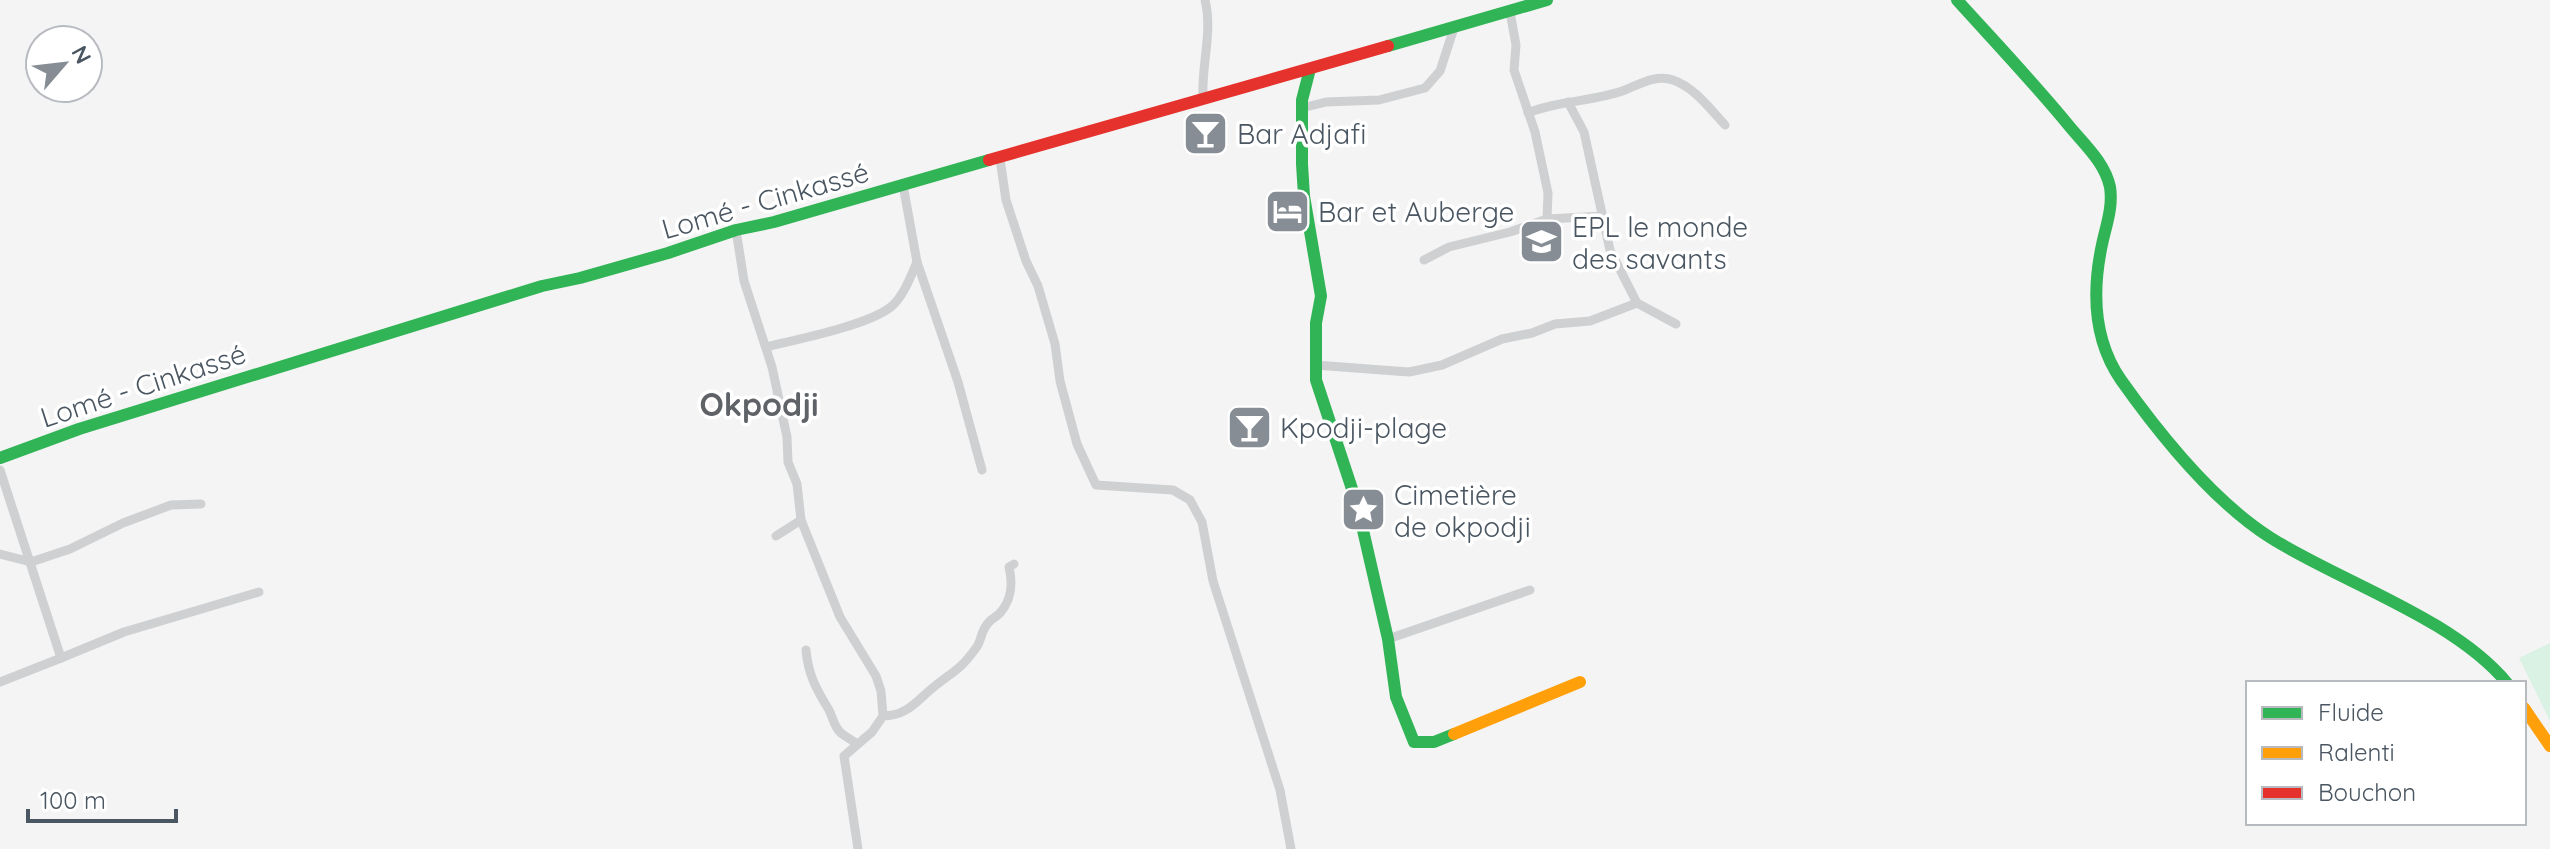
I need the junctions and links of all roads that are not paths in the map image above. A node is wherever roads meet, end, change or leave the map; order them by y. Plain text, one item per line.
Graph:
1 (1205, 0) edge
2 (1547, 0) edge
3 (1957, 0) edge
4 (1510, 12) junction
5 (1454, 28) junction
6 (1310, 69) junction
7 (1203, 101) junction
8 (1568, 102) junction
9 (1302, 108) junction
10 (1528, 113) junction
11 (1725, 125) dead end
12 (1000, 159) junction
13 (903, 185) junction
14 (1602, 216) junction
15 (1547, 219) junction
16 (736, 230) junction
17 (1424, 260) dead end
18 (917, 262) junction
19 (1637, 303) junction
20 (1676, 324) dead end
21 (766, 347) junction
22 (1315, 365) junction
23 (0, 458) edge
24 (0, 470) edge
25 (982, 470) dead end
26 (201, 504) dead end
27 (801, 520) junction
28 (776, 536) dead end
29 (0, 554) edge
30 (31, 562) junction
31 (1014, 564) dead end
32 (1530, 590) dead end
33 (259, 592) dead end
34 (1388, 639) junction
35 (806, 650) dead end
36 (61, 658) junction
37 (2505, 681) edge
38 (0, 682) edge
39 (1580, 682) dead end
40 (2526, 711) edge
41 (883, 716) junction
42 (857, 744) junction
43 (2550, 746) edge
44 (858, 849) edge
45 (1291, 849) edge

1 - 7 street
2 - 4 main road, Lomé - Cinkassé
3 - 37 main road
4 - 5 main road, Lomé - Cinkassé
4 - 10 street
5 - 6 main road, Lomé - Cinkassé
5 - 9 street
6 - 7 main road, Lomé - Cinkassé
6 - 9 main road
7 - 12 main road, Lomé - Cinkassé
8 - 10 street
8 - 11 street
8 - 14 street
9 - 22 main road
10 - 15 street
12 - 13 main road, Lomé - Cinkassé
12 - 45 street
13 - 16 main road, Lomé - Cinkassé
13 - 18 street
14 - 15 street
14 - 19 street
15 - 17 street
16 - 21 street
16 - 23 main road, Lomé - Cinkassé
18 - 21 street
18 - 25 street
19 - 20 street
19 - 22 street
21 - 27 street
22 - 34 main road
24 - 30 street
26 - 30 street
27 - 28 street
27 - 41 street
29 - 30 street
30 - 36 street
31 - 41 street
32 - 34 street
33 - 36 street
34 - 39 main road
35 - 42 street
36 - 38 street
40 - 43 main road
41 - 42 street
42 - 44 street

